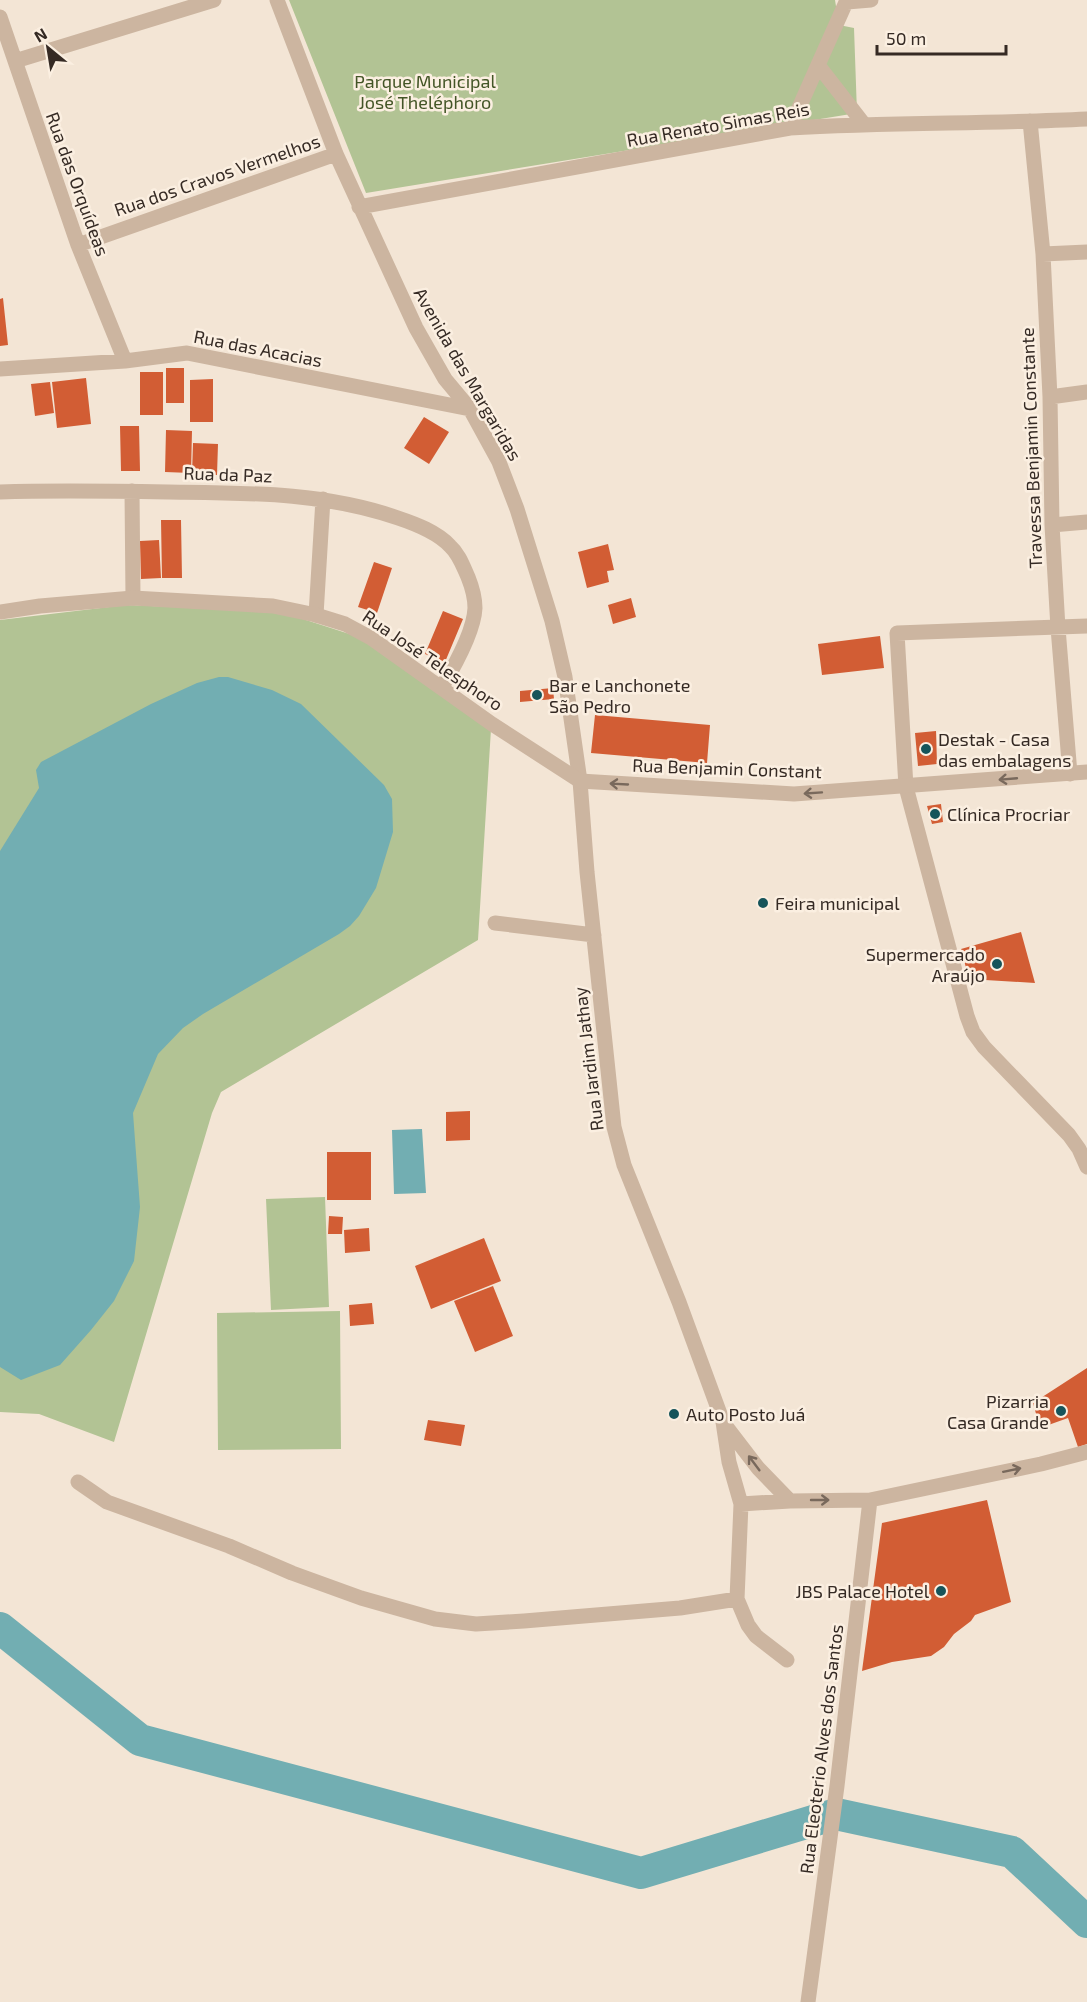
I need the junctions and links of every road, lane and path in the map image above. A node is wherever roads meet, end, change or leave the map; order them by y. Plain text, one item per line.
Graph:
1 (214, 0) edge
2 (277, 0) edge
3 (871, 0) edge
4 (847, 1) edge
5 (0, 17) edge
6 (15, 61) junction
7 (818, 65) junction
8 (1087, 119) edge
9 (1030, 122) junction
10 (863, 123) junction
11 (790, 128) junction
12 (336, 154) junction
13 (359, 207) junction
14 (78, 245) junction
15 (1087, 252) edge
16 (1043, 254) junction
17 (125, 361) junction
18 (0, 369) edge
19 (1087, 392) edge
20 (1050, 397) junction
21 (471, 409) junction
22 (132, 491) junction
23 (0, 492) edge
24 (323, 499) junction
25 (1087, 522) edge
26 (1052, 525) junction
27 (133, 598) junction
28 (0, 612) edge
29 (316, 615) junction
30 (1087, 626) edge
31 (1058, 628) junction
32 (442, 687) junction
33 (1087, 772) edge
34 (1070, 774) junction
35 (580, 782) junction
36 (906, 787) junction
37 (495, 923) dead end
38 (594, 935) junction
39 (1087, 1167) edge
40 (723, 1422) junction
41 (1087, 1452) edge
42 (78, 1482) dead end
43 (790, 1500) junction
44 (870, 1500) junction
45 (741, 1504) junction
46 (737, 1599) junction
47 (787, 1660) dead end
48 (808, 2002) edge

1 - 6 street
2 - 12 street, Avenida das Margaridas
3 - 4 street
4 - 7 street
5 - 6 street, Rua das Orquídeas
6 - 14 street, Rua das Orquídeas
7 - 10 street
7 - 11 street
8 - 9 street, Rua Renato Simas Reis
9 - 10 street, Rua Renato Simas Reis
9 - 16 street, Travessa Benjamin Constante
10 - 11 street, Rua Renato Simas Reis
11 - 13 street, Rua Renato Simas Reis
12 - 13 street, Avenida das Margaridas
12 - 14 street, Rua dos Cravos Vermelhos
13 - 21 street, Avenida das Margaridas
14 - 17 street, Rua das Orquídeas
15 - 16 street
16 - 20 street, Travessa Benjamin Constante
17 - 18 street, Rua das Acacias
17 - 21 street, Rua das Acacias
19 - 20 street
20 - 26 street, Travessa Benjamin Constante
21 - 35 street, Avenida das Margaridas
22 - 23 street, Rua da Paz
22 - 24 street, Rua da Paz
22 - 27 street
24 - 29 street
24 - 32 street, Rua da Paz
25 - 26 street
26 - 31 street, Travessa Benjamin Constante
27 - 28 street, Rua José Telesphoro
27 - 29 street, Rua José Telesphoro
29 - 32 street, Rua José Telesphoro
30 - 31 street
31 - 34 street, Travessa Benjamin Constante
31 - 36 street
32 - 35 street, Rua José Telesphoro
33 - 34 street, Rua Benjamin Constant
34 -> 36 street, Rua Benjamin Constant
36 -> 35 street, Rua Benjamin Constant
35 - 38 street, Rua Jardim Jathay
36 - 39 street
37 - 38 street
38 - 40 street, Rua Jardim Jathay
43 -> 40 street, Rua Jardim Jathay
40 - 45 street, Rua Jardim Jathay
44 -> 41 street
42 - 46 street
43 -> 44 street
43 - 45 street
44 - 48 street, Rua Eleoterio Alves dos Santos
45 - 46 street, Rua Jardim Jathay
46 - 47 street

